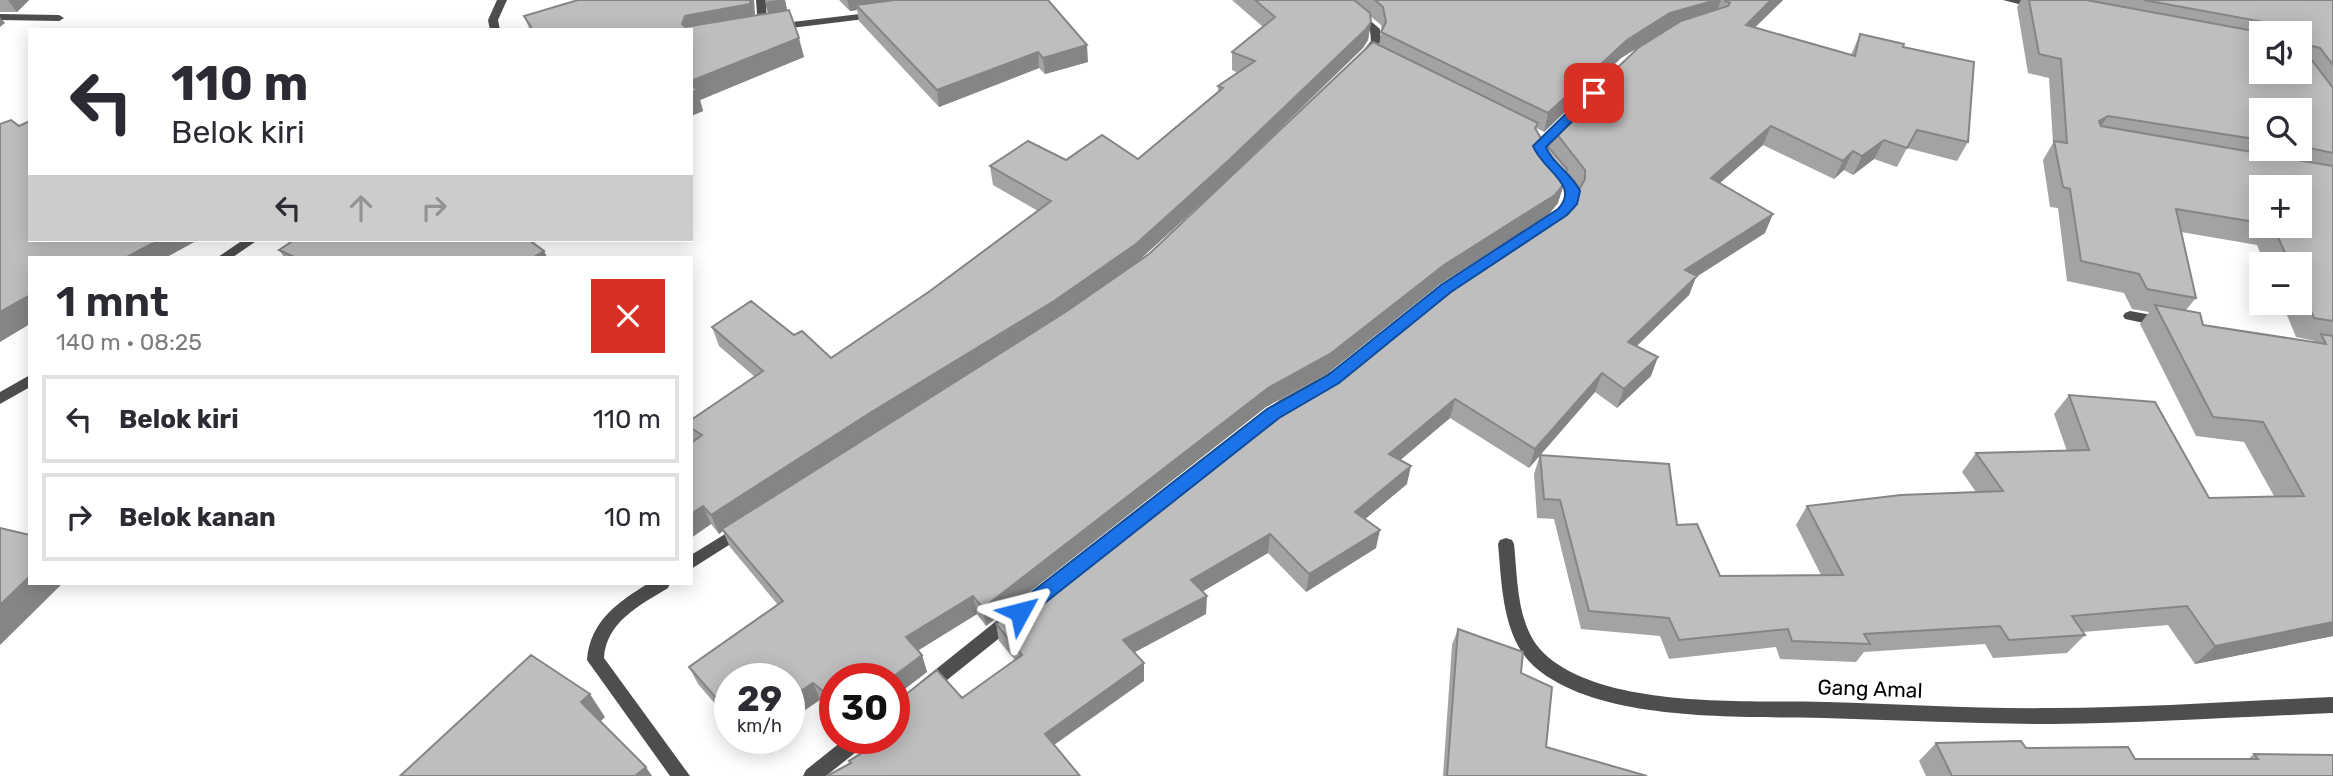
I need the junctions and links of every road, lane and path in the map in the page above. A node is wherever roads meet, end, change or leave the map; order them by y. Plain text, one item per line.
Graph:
1 (502, 0) edge
2 (761, 0) edge
3 (1340, 0) edge
4 (2008, 0) edge
5 (2048, 8) edge
6 (893, 13) edge
7 (0, 17) edge
8 (59, 18) dead end
9 (495, 28) edge
10 (762, 28) junction
11 (749, 30) edge
12 (1369, 52) junction
13 (1380, 58) edge
14 (1350, 70) edge
15 (1572, 114) edge
16 (1555, 219) edge
17 (249, 242) edge
18 (226, 256) edge
19 (2130, 316) dead end
20 (2171, 323) edge
21 (28, 381) edge
22 (0, 399) edge
23 (759, 518) edge
24 (1506, 544) dead end
25 (693, 562) edge
26 (659, 585) edge
27 (1024, 609) edge
28 (916, 694) edge
29 (2333, 705) edge
30 (840, 754) edge
31 (681, 776) edge
32 (812, 776) edge

1 - 9 street
2 - 10 street
3 - 12 street
4 - 5 street
6 - 10 street
7 - 8 street
10 - 11 street
12 - 13 street
12 - 14 street
15 - 16 street
17 - 18 street
19 - 20 street
21 - 22 street
23 - 25 street
24 - 29 street, Gang Amal
26 - 31 street
27 - 28 street
30 - 32 street

